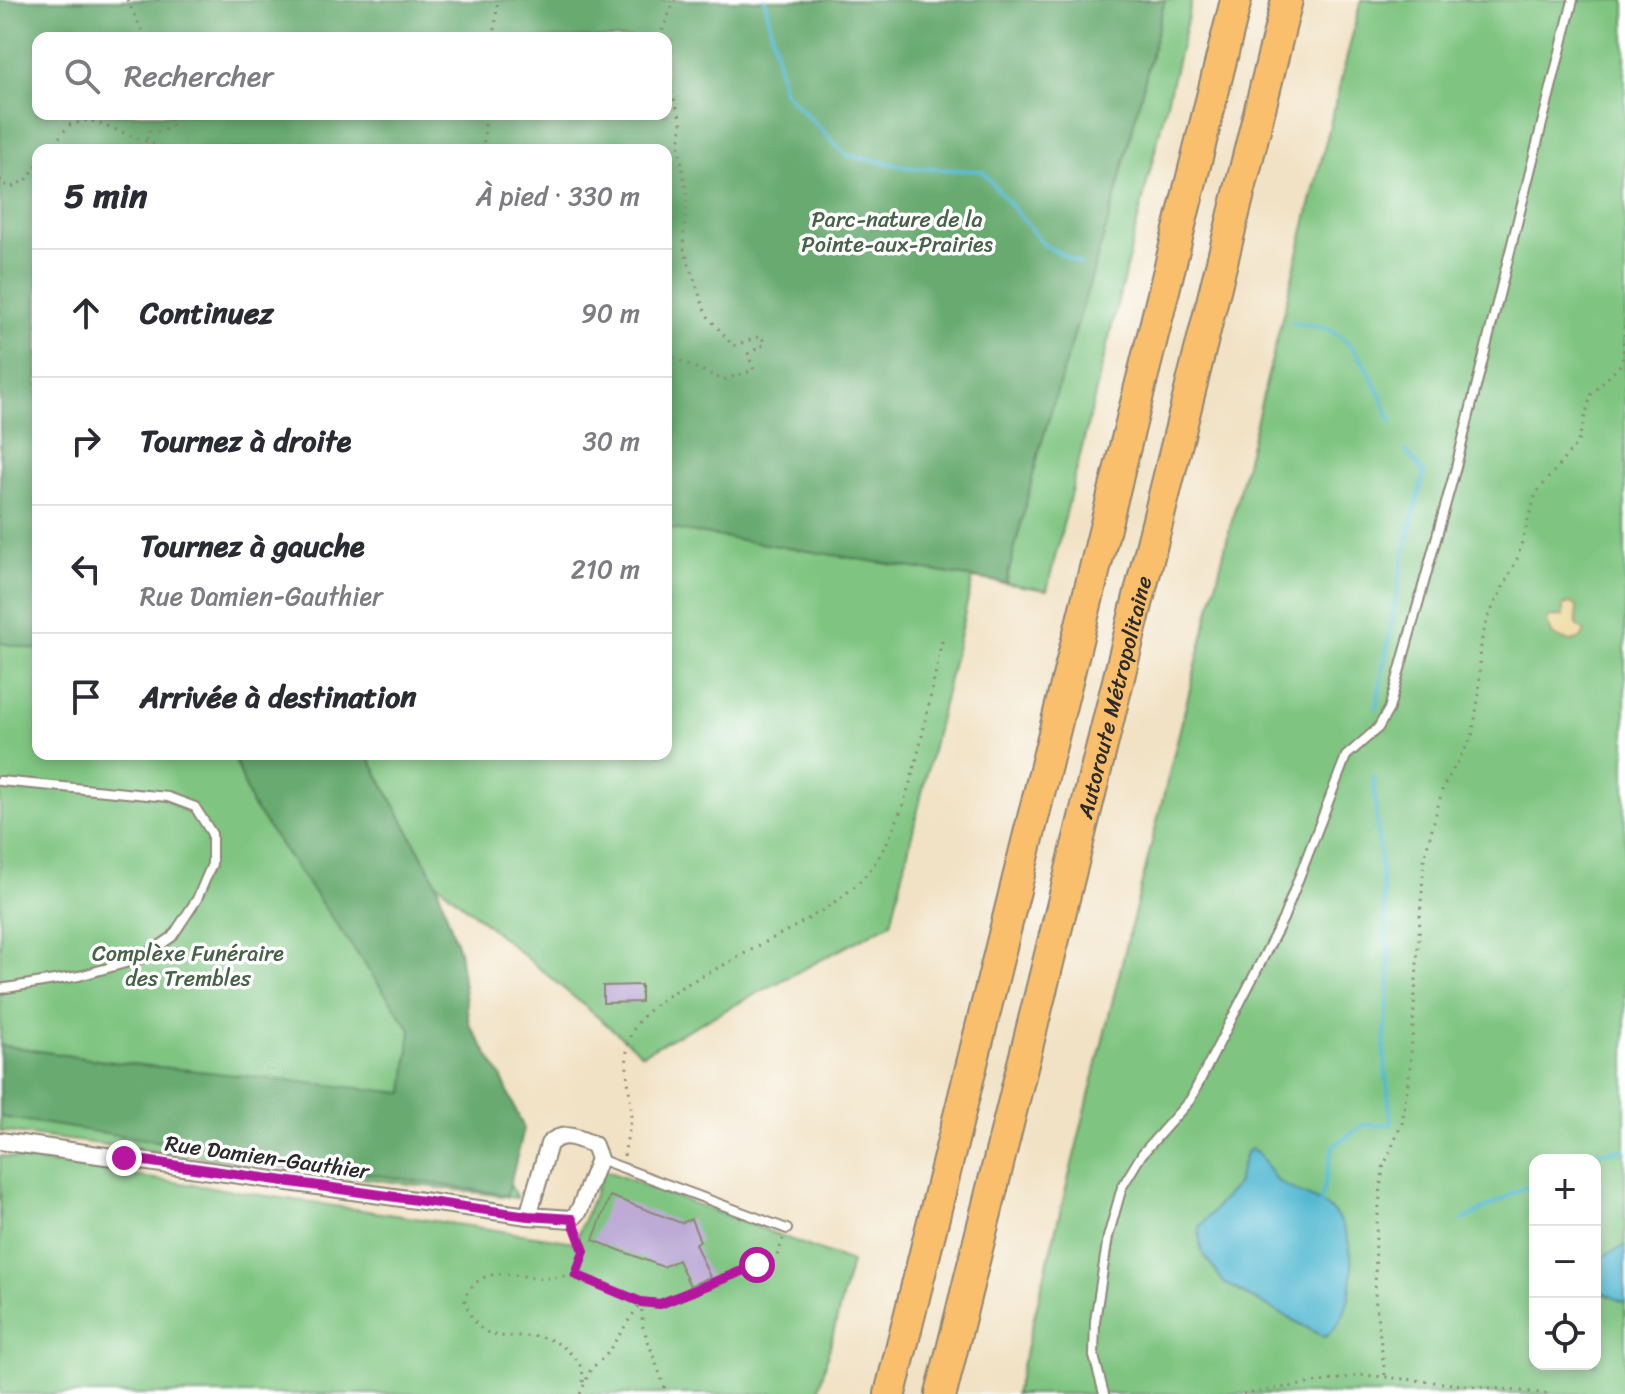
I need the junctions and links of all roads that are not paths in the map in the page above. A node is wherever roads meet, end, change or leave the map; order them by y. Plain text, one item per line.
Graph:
1 (1236, 0) edge
2 (1287, 0) edge
3 (1573, 0) edge
4 (0, 781) edge
5 (0, 989) edge
6 (0, 1141) edge
7 (599, 1159) junction
8 (528, 1216) junction
9 (787, 1229) road end
10 (890, 1394) edge
11 (941, 1394) edge
12 (1104, 1394) edge

1 - 10 highway
2 - 11 highway, Autoroute Métropolitaine
3 - 12 lane
4 - 5 lane
6 - 8 street, Rue Damien-Gauthier
7 - 8 street, Rue Damien-Gauthier
7 - 8 street
7 - 9 lane

